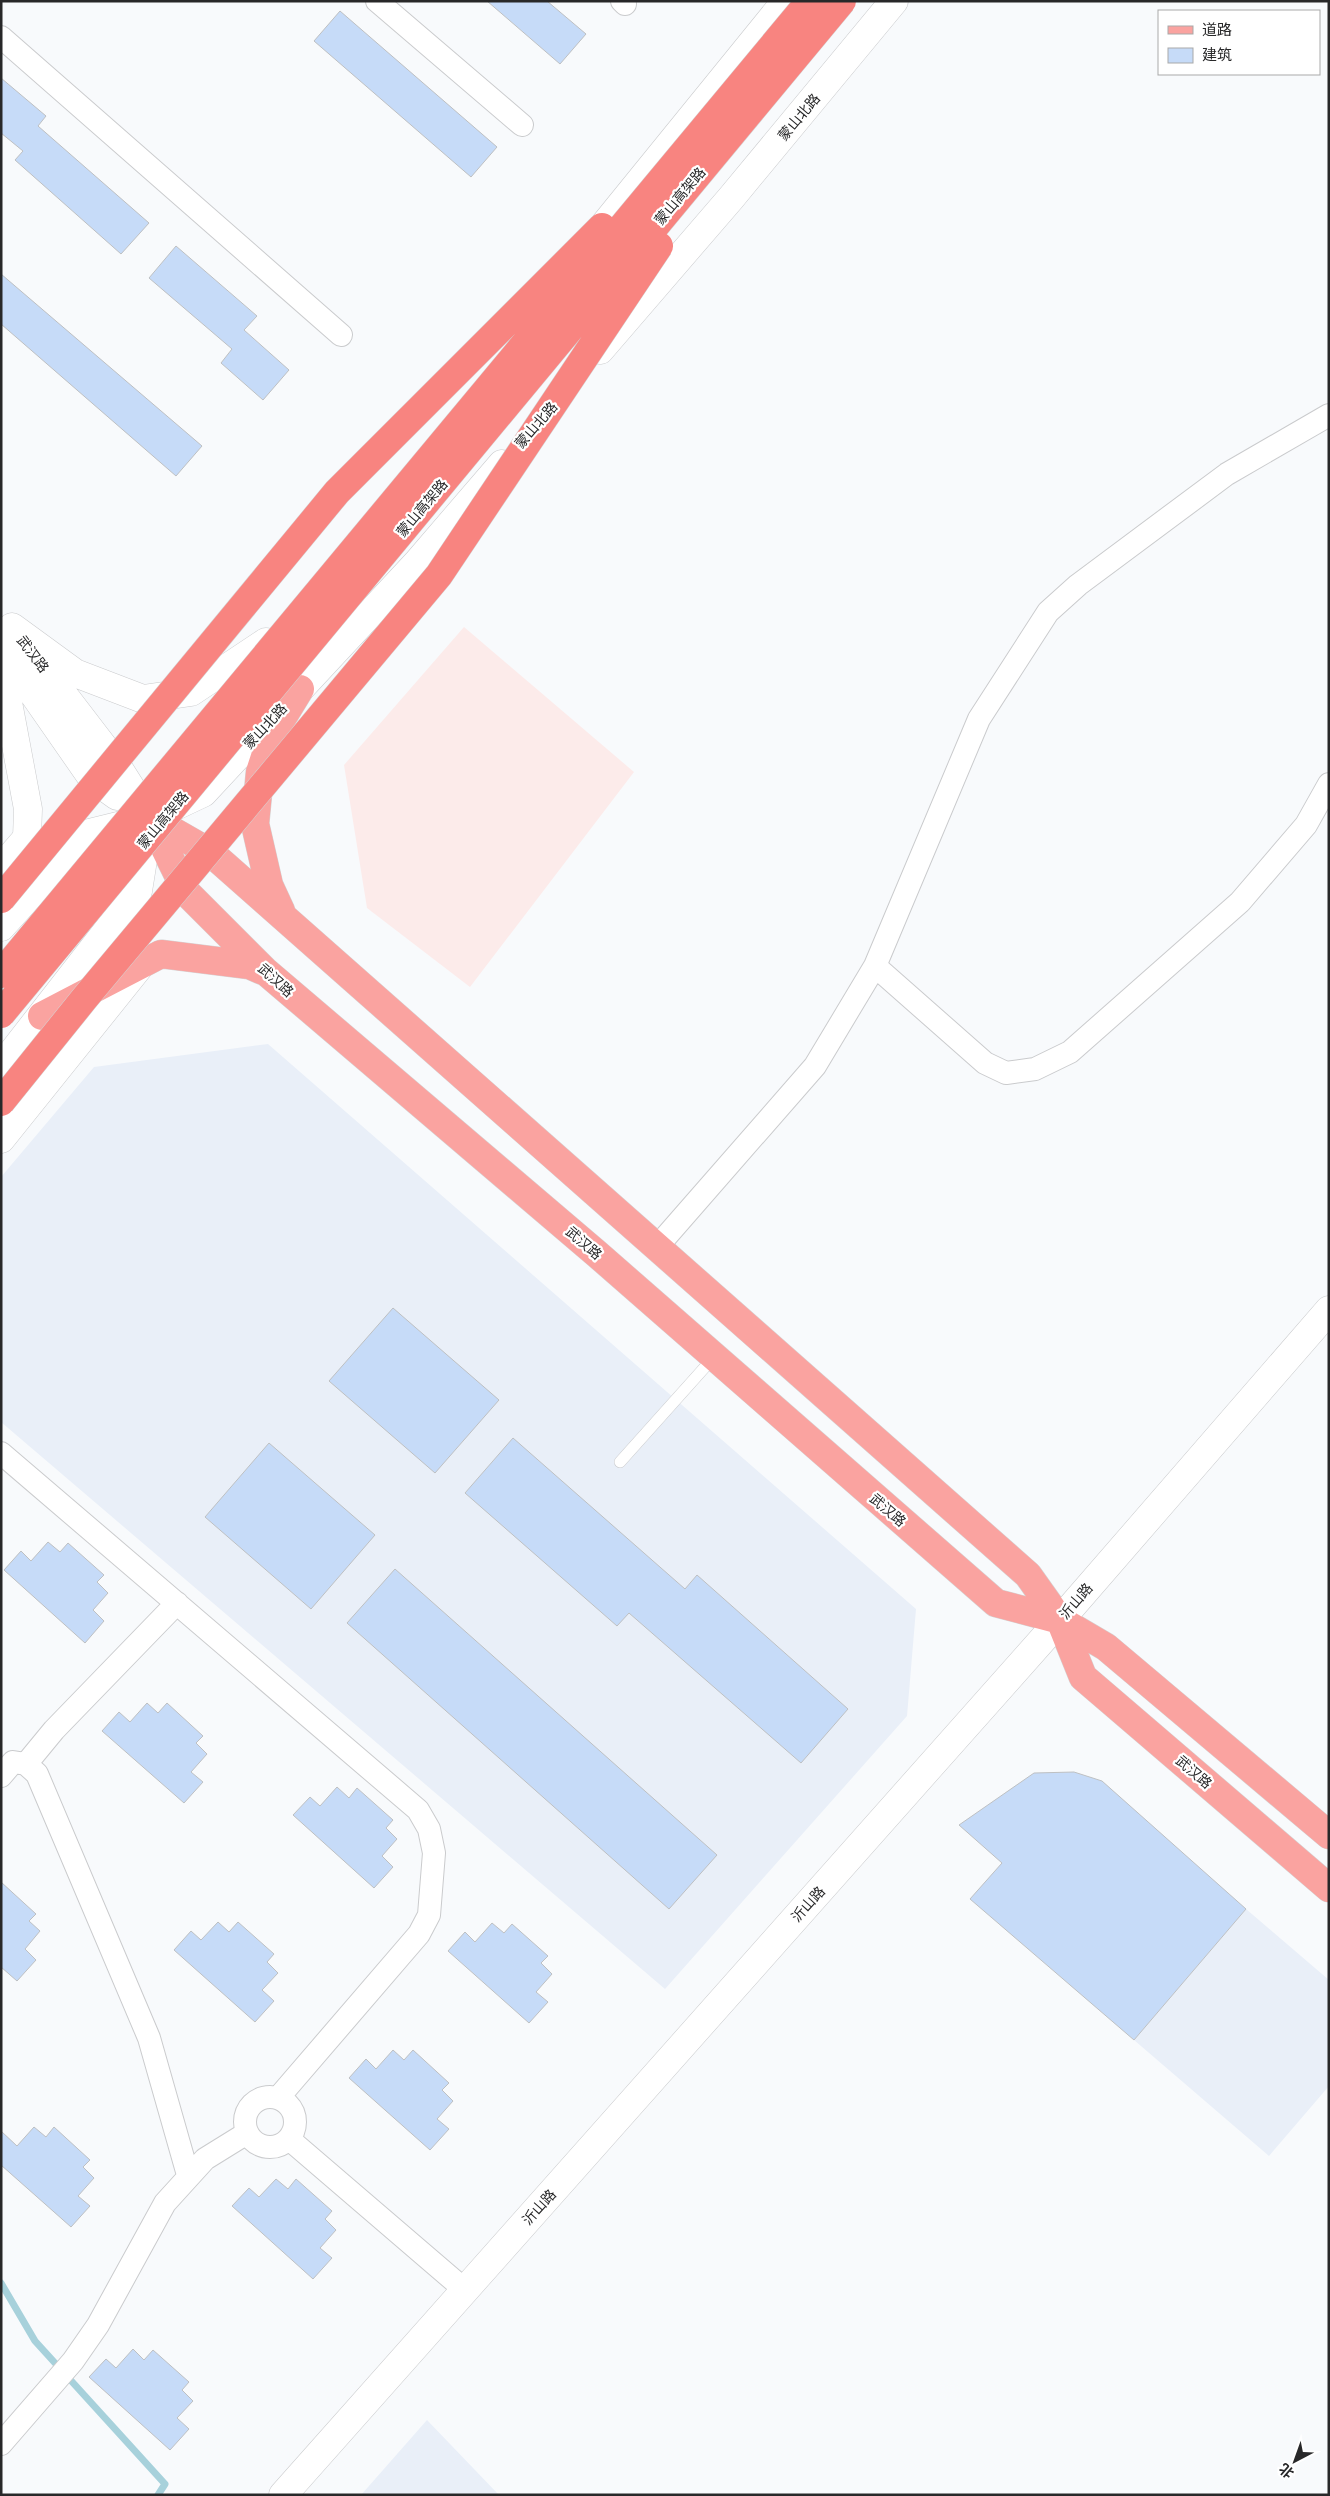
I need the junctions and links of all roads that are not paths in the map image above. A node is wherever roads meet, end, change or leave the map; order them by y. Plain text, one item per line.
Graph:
1 (376, 1) edge
2 (786, 1) edge
3 (810, 1) edge
4 (842, 1) edge
5 (894, 1) edge
6 (1, 37) edge
7 (733, 113) junction
8 (522, 125) dead end
9 (341, 335) dead end
10 (1329, 415) edge
11 (5, 630) edge
12 (266, 642) junction
13 (1, 665) edge
14 (300, 689) junction
15 (1329, 784) edge
16 (150, 818) junction
17 (26, 838) junction
18 (1, 868) edge
19 (3, 916) edge
20 (283, 917) junction
21 (143, 962) junction
22 (875, 966) junction
23 (265, 971) junction
24 (1, 974) edge
25 (1, 1014) edge
26 (42, 1016) junction
27 (1, 1067) edge
28 (1, 1102) edge
29 (1, 1139) edge
30 (656, 1248) junction
31 (1329, 1310) edge
32 (714, 1357) junction
33 (1, 1453) edge
34 (620, 1462) dead end
35 (177, 1603) junction
36 (1060, 1620) junction
37 (26, 1764) junction
38 (1, 1776) edge
39 (1329, 1835) edge
40 (1329, 1888) edge
41 (278, 2098) junction
42 (247, 2133) junction
43 (289, 2139) junction
44 (188, 2175) junction
45 (465, 2290) junction
46 (1, 2444) edge
47 (283, 2495) edge

1 - 8 street
2 - 12 main road
3 - 7 highway, 蒙山高架路, bridge
4 - 7 highway, 蒙山高架路, bridge
5 - 14 main road, 蒙山北路
6 - 9 street
7 - 19 highway, bridge
7 - 24 highway, 蒙山高架路, bridge
7 - 25 highway, 蒙山高架路, bridge
7 - 28 highway, bridge
10 - 22 street
11 - 12 main road
11 - 16 main road, 武汉路
12 - 16 main road
13 - 17 main road
14 - 16 main road, 蒙山北路
14 - 20 main road
15 - 22 street
16 - 19 main road, 蒙山北路
16 - 20 main road, 武汉路
16 - 23 main road, 武汉路
16 - 26 main road
17 - 18 main road
17 - 19 main road
20 - 30 main road, 武汉路
21 - 23 main road
21 - 26 main road
21 - 29 main road
22 - 30 street
23 - 32 main road, 武汉路
26 - 27 main road
30 - 36 main road, 武汉路
31 - 36 main road, 沂山路
32 - 34 lane
32 - 36 main road, 武汉路
33 - 35 street
35 - 37 street
35 - 41 street
36 - 39 main road, 武汉路
36 - 40 main road, 武汉路
36 - 45 main road, 沂山路
37 - 38 street
37 - 44 street
41 - 42 street
41 - 43 street
42 - 43 street
42 - 44 street
43 - 45 street
44 - 46 street
45 - 47 main road, 沂山路

